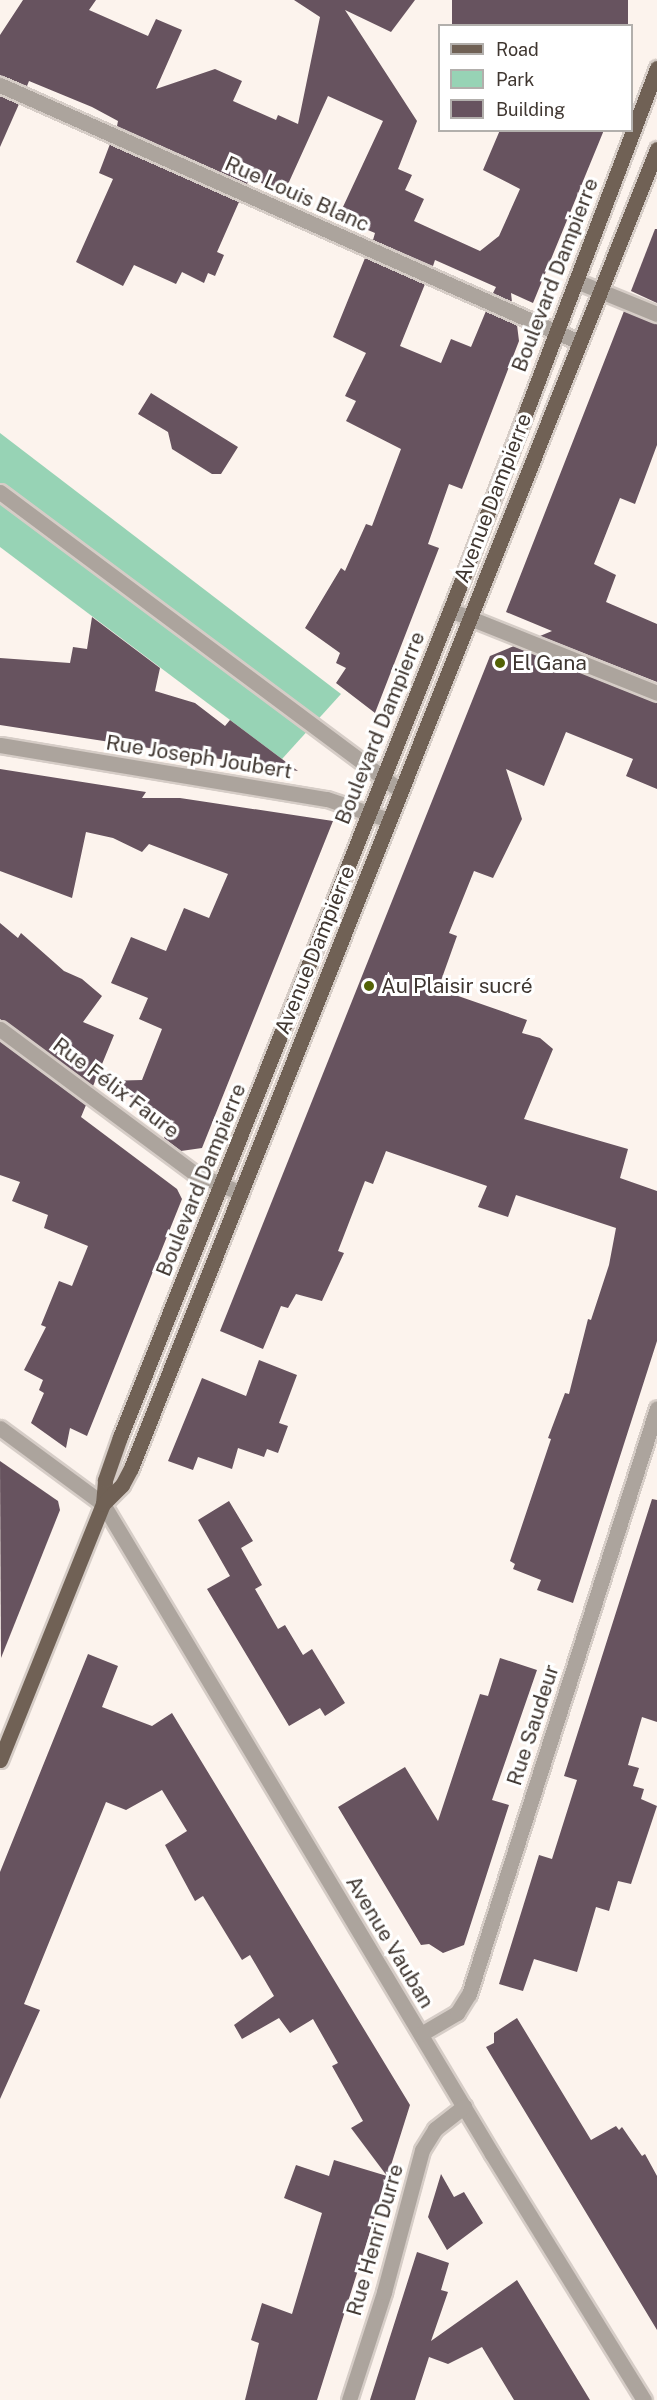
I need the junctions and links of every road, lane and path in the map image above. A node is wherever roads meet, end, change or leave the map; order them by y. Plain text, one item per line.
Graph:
1 (657, 68) edge
2 (0, 85) edge
3 (633, 131) edge
4 (633, 132) edge
5 (657, 149) edge
6 (576, 281) junction
7 (598, 290) junction
8 (657, 314) edge
9 (556, 332) junction
10 (577, 341) junction
11 (0, 492) edge
12 (450, 610) junction
13 (469, 618) junction
14 (657, 693) edge
15 (0, 745) edge
16 (383, 778) junction
17 (401, 791) junction
18 (370, 813) junction
19 (389, 820) junction
20 (0, 1029) edge
21 (222, 1186) junction
22 (240, 1193) junction
23 (657, 1408) edge
24 (0, 1428) edge
25 (103, 1504) junction
26 (0, 1761) edge
27 (421, 2034) junction
28 (464, 2106) junction
29 (349, 2400) edge
30 (644, 2400) edge

1 - 3 main road, Boulevard Dampierre
2 - 9 street, Rue Louis Blanc
4 - 6 main road, Boulevard Dampierre
5 - 7 main road, Avenue Dampierre
6 - 7 street
6 - 9 main road, Boulevard Dampierre
7 - 8 street
7 - 10 main road, Avenue Dampierre
9 - 10 street, Rue Louis Blanc
9 - 12 main road, Boulevard Dampierre
10 - 13 main road, Avenue Dampierre
11 - 16 street
12 - 13 street
12 - 16 main road, Boulevard Dampierre
13 - 14 street
13 - 17 main road, Avenue Dampierre
15 - 18 street, Rue Joseph Joubert
16 - 17 street
16 - 18 main road, Boulevard Dampierre
17 - 19 main road, Avenue Dampierre
18 - 19 street, Rue Joseph Joubert
18 - 21 main road, Boulevard Dampierre
19 - 22 main road, Avenue Dampierre
20 - 21 street, Rue Félix Faure
21 - 22 street, Rue Félix Faure
21 - 25 main road, Boulevard Dampierre
22 - 25 main road, Avenue Dampierre
23 - 27 street, Rue Saudeur
24 - 25 street
25 - 26 main road, Avenue Dampierre
25 - 27 street, Avenue Vauban
27 - 28 street, Avenue Vauban
28 - 29 street, Rue Henri Durre
28 - 30 street, Avenue Vauban

